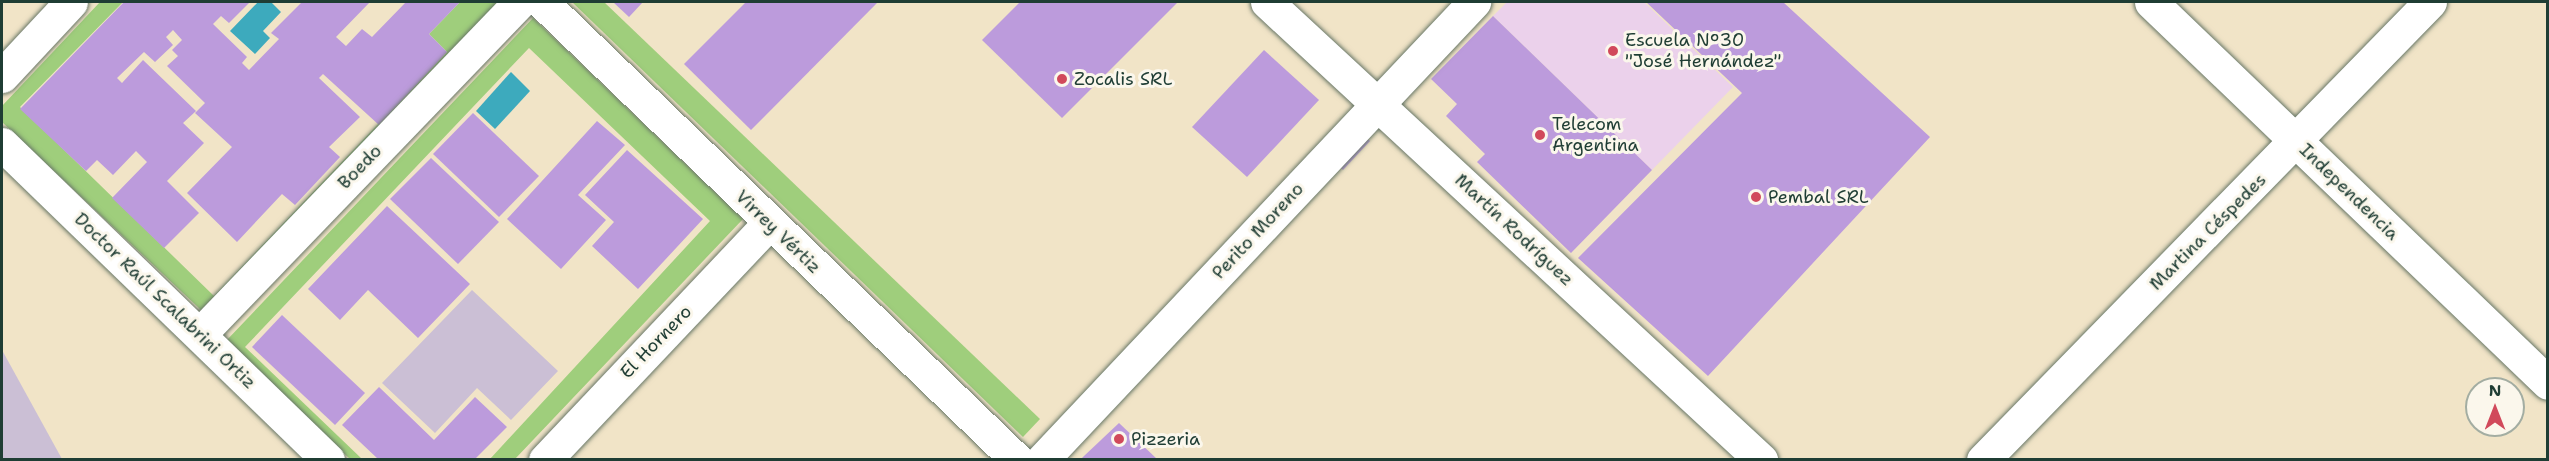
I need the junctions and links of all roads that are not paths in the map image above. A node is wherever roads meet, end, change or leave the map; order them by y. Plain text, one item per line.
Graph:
1 (70, 2) edge
2 (520, 2) edge
3 (542, 2) edge
4 (1267, 2) edge
5 (1474, 2) edge
6 (2151, 2) edge
7 (2430, 2) edge
8 (2, 76) edge
9 (1378, 104) junction
10 (2297, 141) junction
11 (2, 144) edge
12 (768, 224) junction
13 (200, 334) junction
14 (2547, 383) edge
15 (328, 459) edge
16 (545, 459) edge
17 (1017, 459) edge
18 (1042, 459) edge
19 (1761, 459) edge
20 (1983, 459) edge

1 - 8 street
2 - 13 street, Boedo
3 - 12 street, Virrey Vértiz
4 - 9 street, Martín Rodríguez
5 - 9 street, Perito Moreno
6 - 10 street, Independencia
7 - 10 street, Martina Céspedes
9 - 18 street, Perito Moreno
9 - 19 street, Martín Rodríguez
10 - 14 street, Independencia
10 - 20 street, Martina Céspedes
11 - 13 street, Doctor Raúl Scalabrini Ortiz
12 - 16 street, El Hornero
12 - 17 street, Virrey Vértiz
13 - 15 street, Doctor Raúl Scalabrini Ortiz

